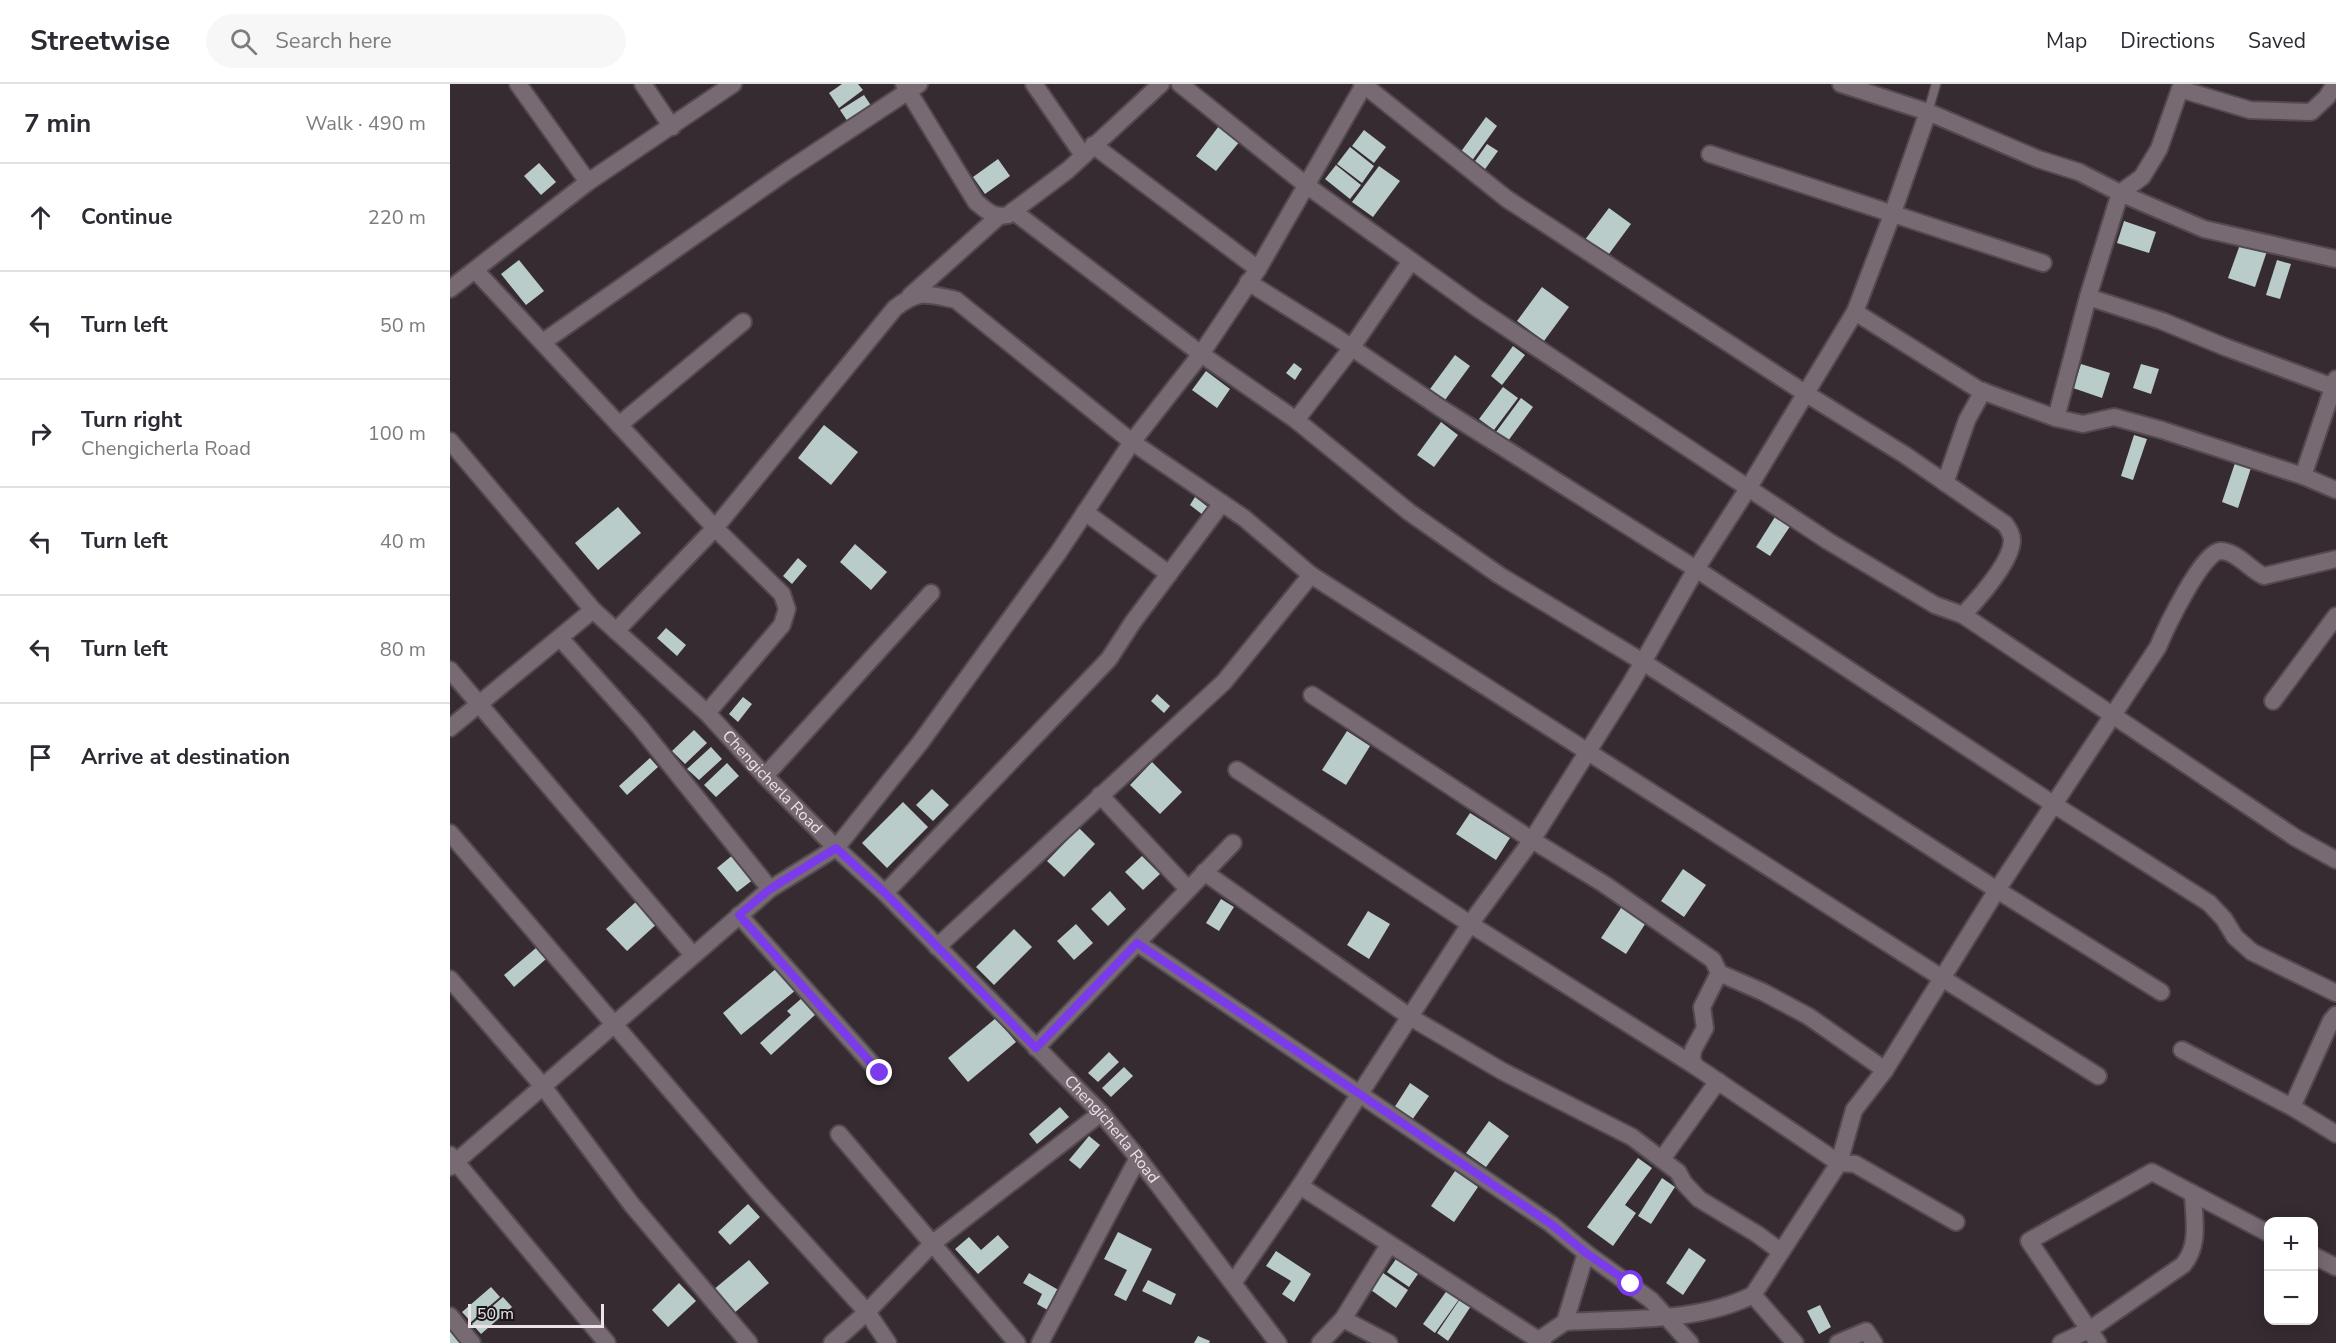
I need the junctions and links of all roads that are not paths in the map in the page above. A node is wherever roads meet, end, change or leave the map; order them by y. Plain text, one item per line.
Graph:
1 (518, 84) edge
2 (643, 84) edge
3 (733, 84) edge
4 (1034, 84) edge
5 (1161, 84) edge
6 (1180, 84) edge
7 (1367, 84) edge
8 (1841, 84) edge
9 (1936, 84) edge
10 (2335, 84) edge
11 (911, 86) edge
12 (2202, 89) edge
13 (1928, 112) junction
14 (672, 127) junction
15 (1088, 150) junction
16 (1710, 154) dead end
17 (588, 182) junction
18 (1306, 185) junction
19 (2120, 193) junction
20 (1006, 214) junction
21 (1892, 215) junction
22 (2336, 259) edge
23 (1411, 261) junction
24 (2043, 263) dead end
25 (476, 270) junction
26 (1253, 276) junction
27 (450, 289) edge
28 (910, 296) junction
29 (2088, 297) junction
30 (1855, 312) junction
31 (743, 322) dead end
32 (543, 342) junction
33 (1351, 347) junction
34 (1201, 354) junction
35 (2335, 385) edge
36 (1983, 391) junction
37 (1805, 393) junction
38 (2056, 418) junction
39 (1296, 420) junction
40 (619, 425) junction
41 (450, 441) edge
42 (1132, 442) junction
43 (2303, 476) junction
44 (1945, 483) junction
45 (1749, 487) junction
46 (2336, 490) edge
47 (1222, 503) junction
48 (1085, 512) junction
49 (715, 528) junction
50 (2336, 559) edge
51 (1696, 569) junction
52 (1169, 574) junction
53 (1311, 575) junction
54 (931, 593) dead end
55 (593, 610) junction
56 (1963, 615) junction
57 (2336, 616) edge
58 (616, 631) junction
59 (560, 638) junction
60 (1643, 662) junction
61 (450, 670) edge
62 (1312, 695) dead end
63 (2273, 701) dead end
64 (478, 704) junction
65 (706, 713) junction
66 (2112, 715) junction
67 (450, 728) edge
68 (1588, 752) junction
69 (1237, 770) dead end
70 (765, 776) junction
71 (1100, 795) junction
72 (2053, 804) junction
73 (450, 833) edge
74 (1532, 840) junction
75 (1233, 843) dead end
76 (836, 848) junction
77 (2336, 860) edge
78 (1204, 872) junction
79 (1187, 888) junction
80 (770, 889) junction
81 (1997, 890) junction
82 (885, 893) junction
83 (739, 915) junction
84 (1470, 924) junction
85 (1137, 943) junction
86 (937, 947) junction
87 (693, 955) junction
88 (1719, 973) junction
89 (1942, 978) junction
90 (450, 979) edge
91 (2162, 992) dead end
92 (2336, 993) edge
93 (2336, 1015) edge
94 (1410, 1017) junction
95 (614, 1023) junction
96 (1036, 1048) junction
97 (2182, 1050) dead end
98 (1695, 1066) junction
99 (1885, 1071) junction
100 (880, 1073) dead end
101 (2098, 1076) dead end
102 (1718, 1081) junction
103 (542, 1085) junction
104 (1360, 1096) junction
105 (2292, 1107) junction
106 (1101, 1113) junction
107 (839, 1134) dead end
108 (2336, 1134) edge
109 (1138, 1158) junction
110 (1662, 1159) junction
111 (452, 1162) edge
112 (1839, 1163) junction
113 (1300, 1186) junction
114 (2193, 1194) junction
115 (1956, 1222) dead end
116 (2264, 1231) edge
117 (933, 1243) junction
118 (1389, 1245) junction
119 (1780, 1251) junction
120 (1586, 1253) junction
121 (2318, 1258) edge
122 (2336, 1267) edge
123 (1233, 1283) junction
124 (1753, 1295) junction
125 (867, 1312) junction
126 (450, 1316) edge
127 (1667, 1316) junction
128 (1343, 1319) junction
129 (1565, 1322) junction
130 (2094, 1337) edge
131 (1541, 1341) edge
132 (472, 1343) edge
133 (607, 1343) edge
134 (749, 1343) edge
135 (831, 1343) edge
136 (888, 1343) edge
137 (1017, 1343) edge
138 (1040, 1343) edge
139 (1278, 1343) edge
140 (1320, 1343) edge
141 (1389, 1343) edge
142 (1690, 1343) edge
143 (1795, 1343) edge
144 (1838, 1343) edge
145 (1874, 1343) edge
146 (2061, 1343) edge

1 - 17 street
2 - 14 street
3 - 14 street
4 - 15 street
5 - 15 street
6 - 18 street
7 - 18 street
7 - 37 street
8 - 13 street
9 - 13 lane
10 - 12 street
11 - 20 street
11 - 32 street
12 - 19 street
13 - 19 street
13 - 21 street
14 - 17 street
15 - 20 street
15 - 26 street
16 - 21 street
17 - 25 street
18 - 23 street
18 - 26 street
19 - 22 street
19 - 29 street
20 - 28 street
20 - 34 street
21 - 24 street
21 - 30 street
23 - 33 street
23 - 45 street
25 - 27 street
25 - 32 street
26 - 33 street
26 - 34 street
28 - 42 street
28 - 49 street
29 - 35 street
29 - 38 street
30 - 36 street
30 - 37 street
31 - 40 street
32 - 40 street
33 - 39 street
33 - 51 street
34 - 39 street
34 - 42 street
35 - 43 street
36 - 38 street
36 - 44 street
37 - 44 street
37 - 45 street
38 - 43 street
39 - 60 street
40 - 49 street
41 - 55 street, Chengicherla Road
42 - 47 street
42 - 48 street
43 - 46 street
44 - 56 street
45 - 51 street
45 - 56 street
47 - 52 street
47 - 53 street
48 - 52 street
48 - 76 street
49 - 58 street
49 - 65 street
50 - 66 street
51 - 60 street
51 - 72 street
52 - 82 street
53 - 68 street
53 - 71 street
54 - 70 street
55 - 58 street, Chengicherla Road
55 - 59 street
56 - 66 street
57 - 63 street
58 - 65 street, Chengicherla Road
59 - 64 street
59 - 80 street
60 - 68 street
60 - 81 street
61 - 64 street
62 - 74 street
64 - 67 street
64 - 87 street
65 - 70 street, Chengicherla Road
66 - 72 street
66 - 77 street
68 - 74 street
68 - 89 street
69 - 84 street
70 - 76 street, Chengicherla Road
71 - 79 street
71 - 86 street
72 - 81 street
72 - 92 street
73 - 95 street
74 - 84 street
74 - 88 street
75 - 78 street
76 - 80 street
76 - 82 street, Chengicherla Road
78 - 79 street
78 - 94 street
79 - 85 street
80 - 83 street
81 - 89 street
81 - 91 street
82 - 86 street, Chengicherla Road
83 - 87 street
83 - 100 street
84 - 94 street
84 - 98 street
85 - 96 street
85 - 104 street
86 - 96 street, Chengicherla Road
87 - 95 street
88 - 98 street
88 - 99 street
89 - 99 street
89 - 101 street
90 - 103 street
93 - 105 street
94 - 104 street
94 - 110 street
95 - 103 street
95 - 125 street
96 - 106 street, Chengicherla Road
97 - 105 street
98 - 102 street
99 - 112 street
102 - 110 street
102 - 112 street
103 - 111 street
103 - 134 street
104 - 113 street
104 - 120 street
105 - 108 street
106 - 109 street, Chengicherla Road
106 - 117 street
107 - 117 street
109 - 123 street, Chengicherla Road
109 - 138 street
110 - 119 street
111 - 133 street
112 - 115 street
112 - 119 street
113 - 118 street
113 - 123 street
114 - 116 street
114 - 130 street
114 - 130 street
117 - 125 street
117 - 137 street
118 - 128 street
118 - 131 street
119 - 124 street
120 - 127 street
120 - 129 street
121 - 122 street
123 - 139 street, Chengicherla Road
124 - 127 street
124 - 143 street
125 - 135 street
125 - 136 street
126 - 132 street
127 - 129 street
127 - 142 street
128 - 140 street
128 - 141 street
129 - 131 street
130 - 146 street
144 - 145 street

